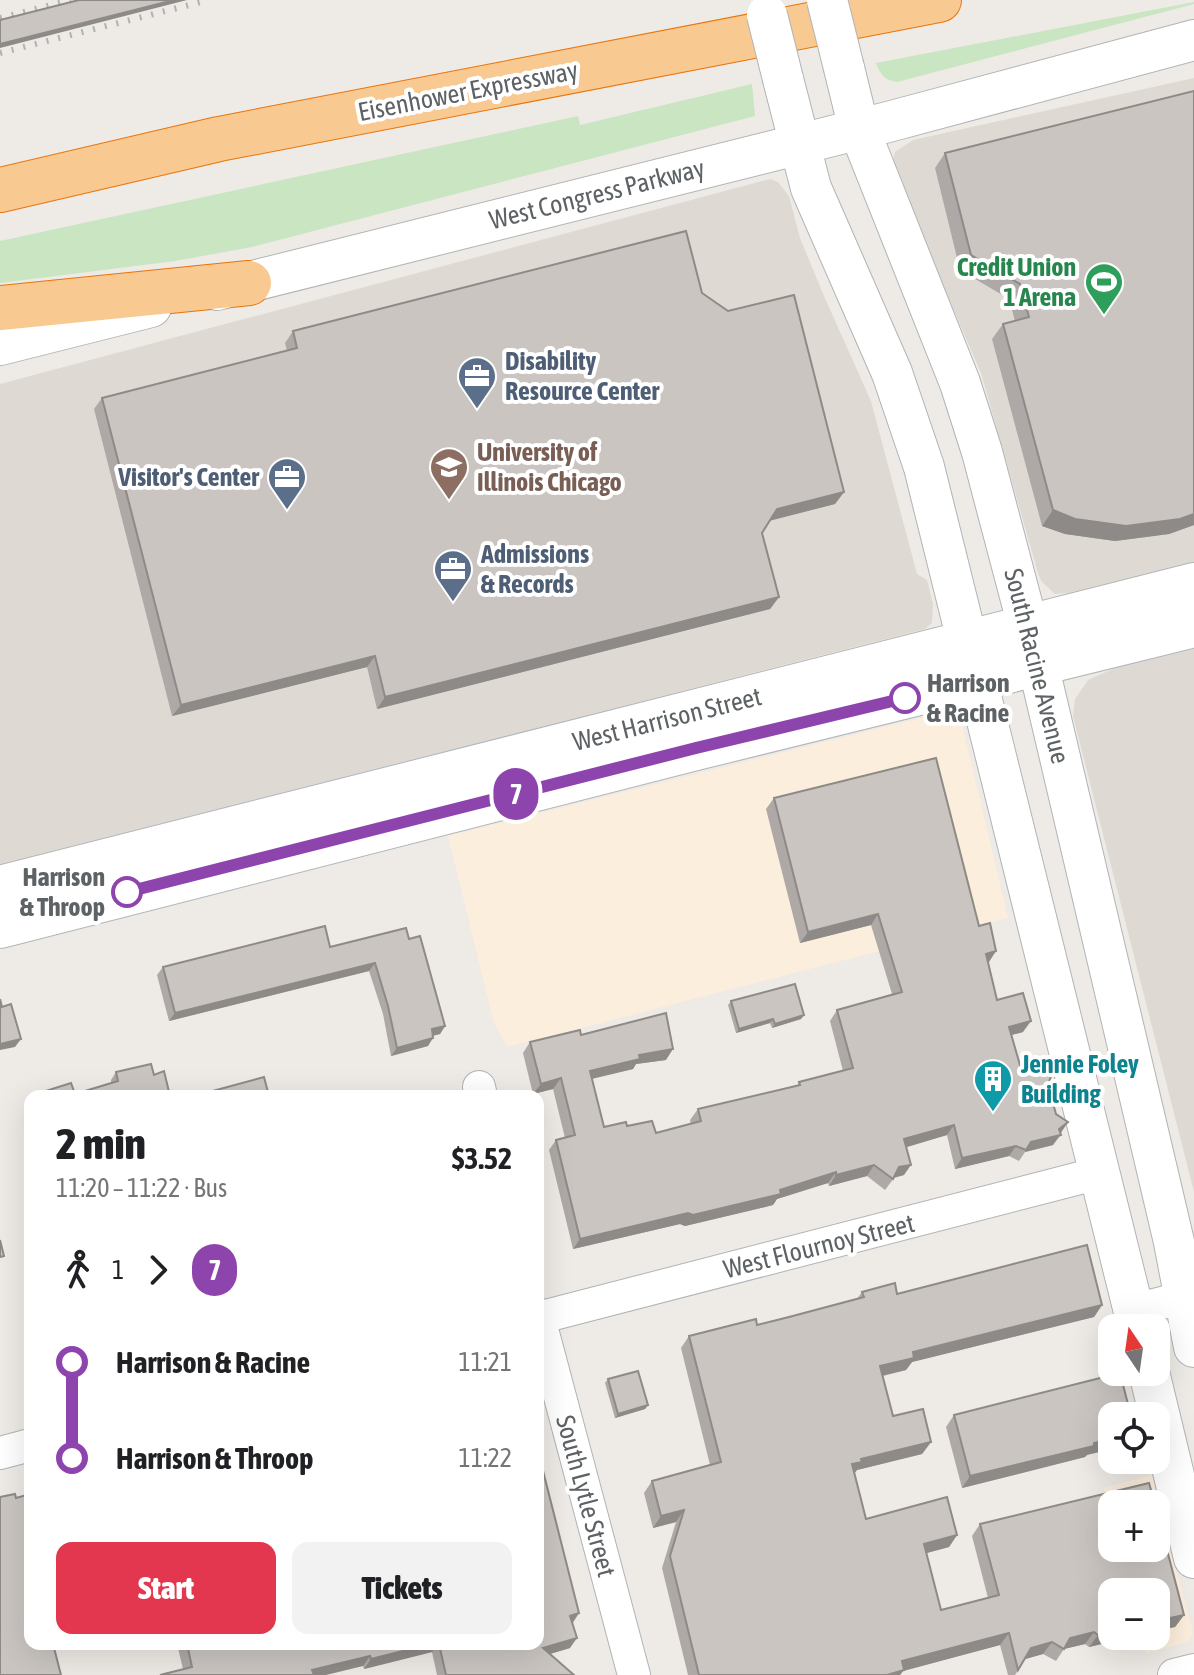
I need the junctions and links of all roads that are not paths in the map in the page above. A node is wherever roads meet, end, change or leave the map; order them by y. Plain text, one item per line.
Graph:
1 (763, 0) edge
2 (827, 0) edge
3 (939, 0) edge
4 (1194, 40) edge
5 (859, 129) junction
6 (798, 143) junction
7 (0, 190) edge
8 (249, 283) junction
9 (0, 308) edge
10 (0, 345) edge
11 (1194, 585) edge
12 (1194, 625) edge
13 (1034, 645) junction
14 (971, 661) junction
15 (0, 888) edge
16 (0, 926) edge
17 (1099, 1173) junction
18 (1189, 1296) edge
19 (544, 1314) edge
20 (1135, 1314) edge
21 (1148, 1314) edge
22 (544, 1338) edge
23 (1194, 1347) edge
24 (1152, 1386) edge
25 (24, 1447) edge
26 (0, 1453) edge
27 (1194, 1558) edge
28 (1194, 1670) edge
29 (634, 1675) edge
30 (1174, 1675) edge

1 - 6 street, bridge
2 - 5 street, South Racine Avenue, bridge
3 - 7 highway, Eisenhower Expressway
4 - 5 street, West Congress Parkway
5 - 6 street, West Congress Parkway
5 - 13 street, South Racine Avenue
6 - 8 street, West Congress Parkway
6 - 14 street
8 - 9 highway
8 - 10 street, West Congress Parkway
11 - 13 main road, West Harrison Street
12 - 13 main road, West Harrison Street
13 - 14 main road, West Harrison Street
13 - 18 street, South Racine Avenue
14 - 15 main road, West Harrison Street
14 - 16 main road, West Harrison Street
14 - 17 street
17 - 19 street, West Flournoy Street
17 - 20 street
18 - 21 street
18 - 23 street, South Racine Avenue
22 - 29 street, South Lytle Street
24 - 27 street
25 - 26 street
28 - 30 street

